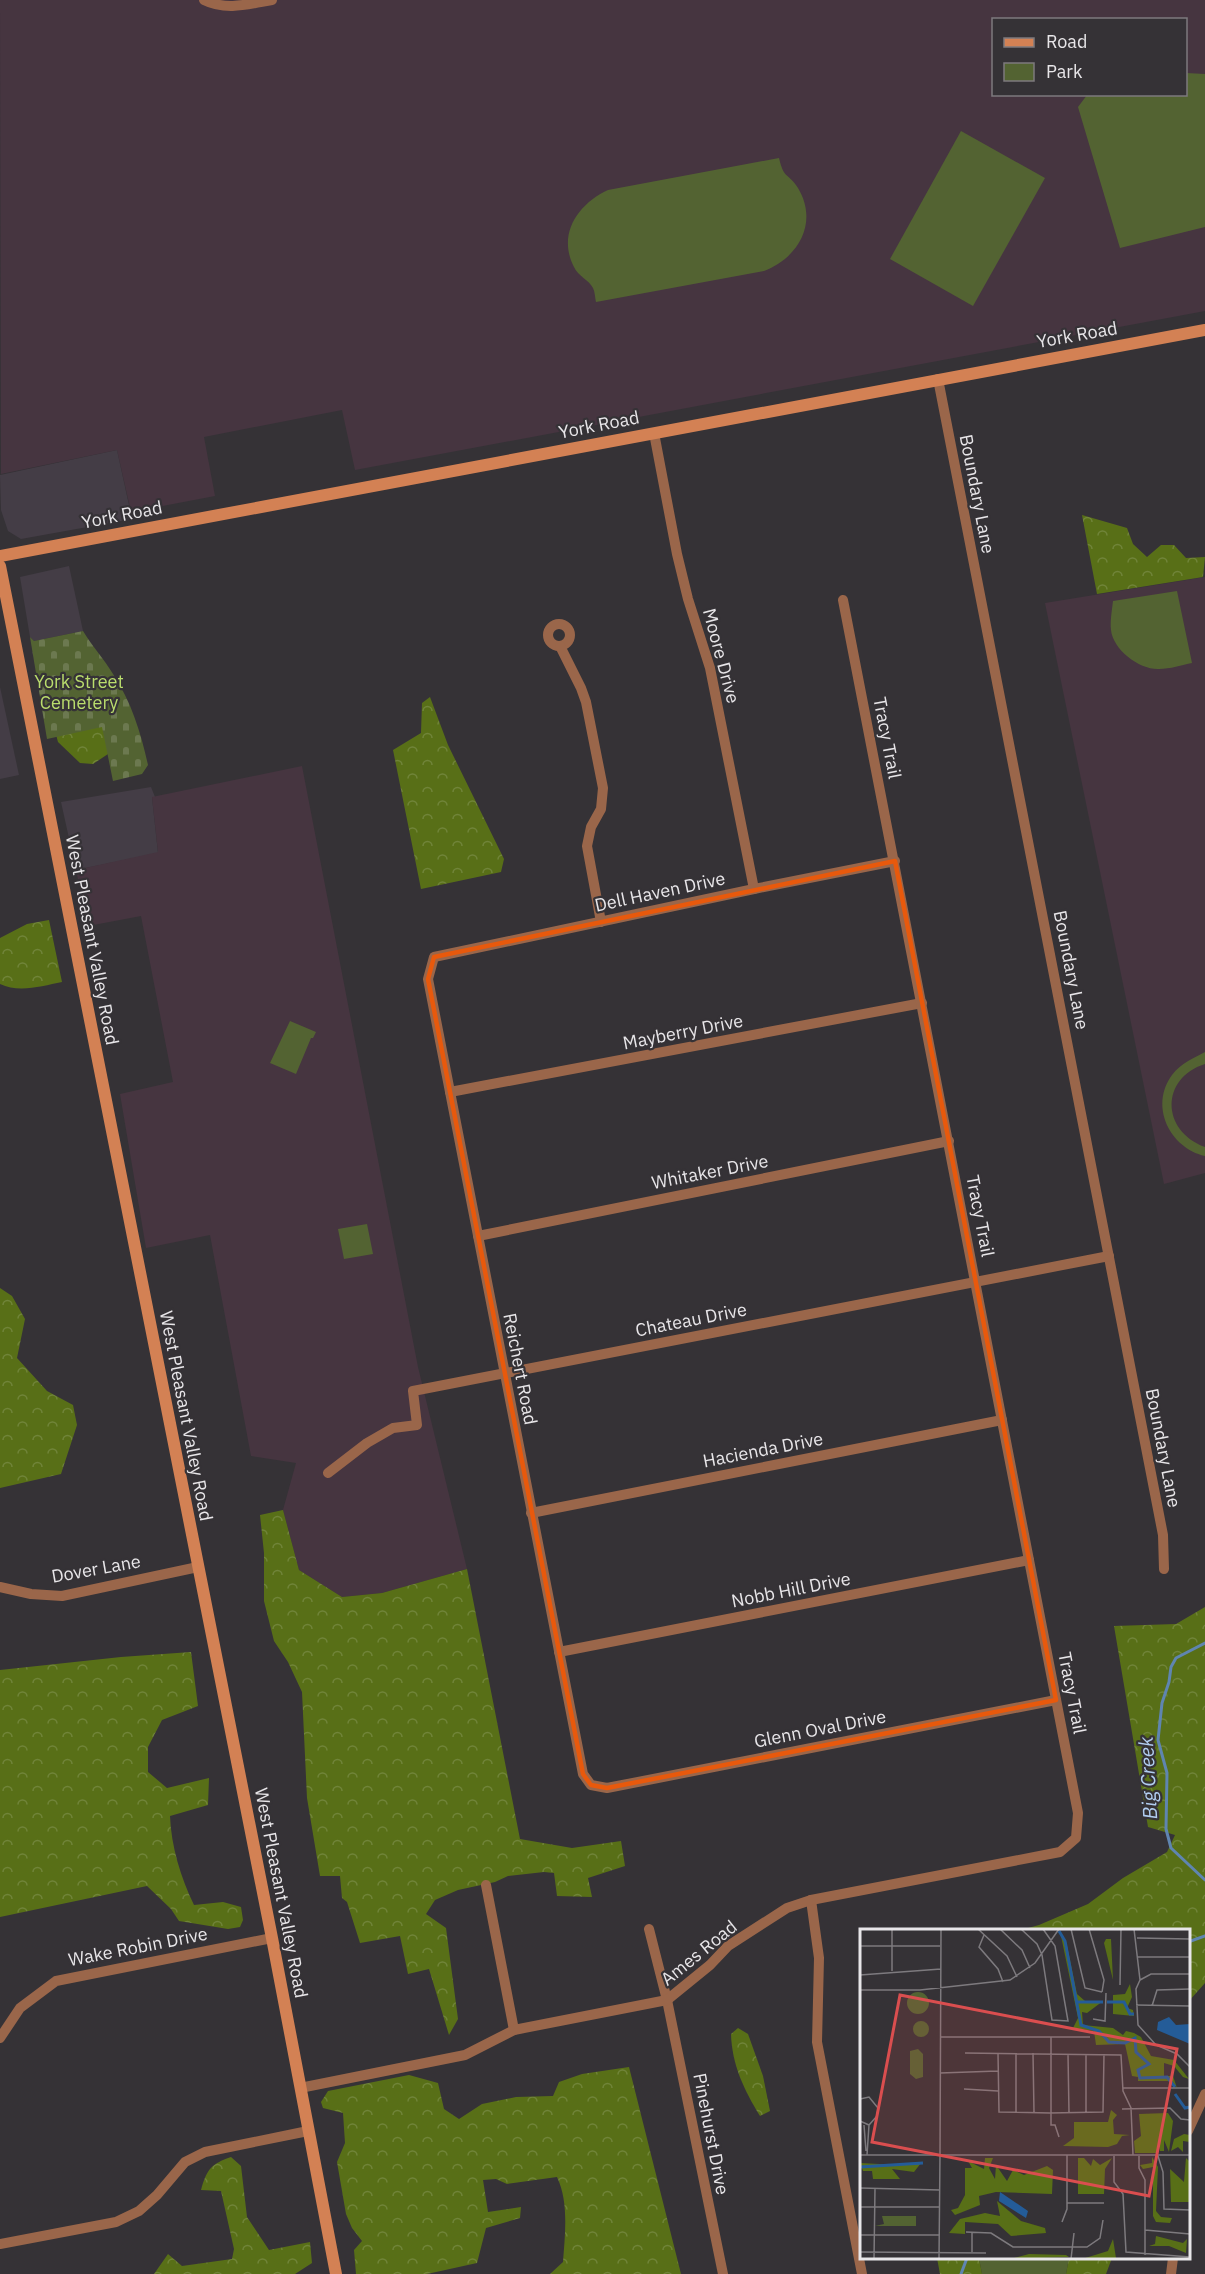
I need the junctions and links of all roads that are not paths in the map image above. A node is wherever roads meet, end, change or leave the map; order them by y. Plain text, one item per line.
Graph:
1 (204, 0) edge
2 (272, 0) edge
3 (1205, 330) edge
4 (938, 379) junction
5 (654, 433) junction
6 (0, 556) edge
7 (0, 566) edge
8 (843, 600) dead end
9 (560, 646) dead end
10 (894, 861) junction
11 (754, 889) junction
12 (601, 922) junction
13 (434, 957) joint
14 (922, 1003) junction
15 (450, 1092) junction
16 (949, 1140) junction
17 (478, 1236) junction
18 (1110, 1256) junction
19 (975, 1282) junction
20 (504, 1373) junction
21 (1002, 1420) junction
22 (328, 1473) dead end
23 (531, 1513) junction
24 (1029, 1560) junction
25 (198, 1567) junction
26 (1164, 1569) dead end
27 (0, 1587) edge
28 (559, 1652) junction
29 (1056, 1700) junction
30 (591, 1785) joint
31 (1076, 1838) joint
32 (486, 1885) dead end
33 (811, 1900) junction
34 (649, 1929) dead end
35 (272, 1938) junction
36 (667, 2000) junction
37 (514, 2030) junction
38 (0, 2038) edge
39 (300, 2088) junction
40 (1205, 2094) edge
41 (1190, 2127) edge
42 (308, 2131) junction
43 (0, 2244) edge
44 (1173, 2259) edge
45 (336, 2274) edge
46 (723, 2274) edge
47 (862, 2274) edge
48 (1171, 2274) edge

1 - 2 street
3 - 4 main road, York Road
4 - 5 main road, York Road
4 - 18 street, Boundary Lane
5 - 6 main road, York Road
5 - 11 street, Moore Drive
7 - 25 main road, West Pleasant Valley Road
8 - 10 street, Tracy Trail
9 - 12 street
10 - 11 street, Dell Haven Drive
10 - 14 street, Tracy Trail
11 - 12 street, Dell Haven Drive
12 - 13 street, Dell Haven Drive
13 - 15 street, Reichert Road
14 - 15 street, Mayberry Drive
14 - 16 street, Tracy Trail
15 - 17 street, Reichert Road
16 - 17 street, Whitaker Drive
16 - 19 street, Tracy Trail
17 - 20 street, Reichert Road
18 - 19 street, Chateau Drive
18 - 26 street, Boundary Lane
19 - 20 street, Chateau Drive
19 - 21 street, Tracy Trail
20 - 22 street, Chateau Drive
20 - 23 street, Reichert Road
21 - 23 street, Hacienda Drive
21 - 24 street, Tracy Trail
23 - 28 street, Reichert Road
24 - 28 street, Nobb Hill Drive
24 - 29 street, Tracy Trail
25 - 27 street, Dover Lane
25 - 35 main road, West Pleasant Valley Road
28 - 30 street, Reichert Road
29 - 30 street, Glenn Oval Drive
29 - 31 street, Tracy Trail
31 - 33 street, Ames Road
32 - 37 street
33 - 36 street, Ames Road
33 - 47 street
34 - 36 street, Pinehurst Drive
35 - 38 street, Wake Robin Drive
35 - 39 main road, West Pleasant Valley Road
36 - 37 street, Ames Road
36 - 46 street, Pinehurst Drive
37 - 39 street, Ames Road
39 - 42 main road, West Pleasant Valley Road
40 - 41 street
42 - 43 street
42 - 45 main road, West Pleasant Valley Road
44 - 48 street

